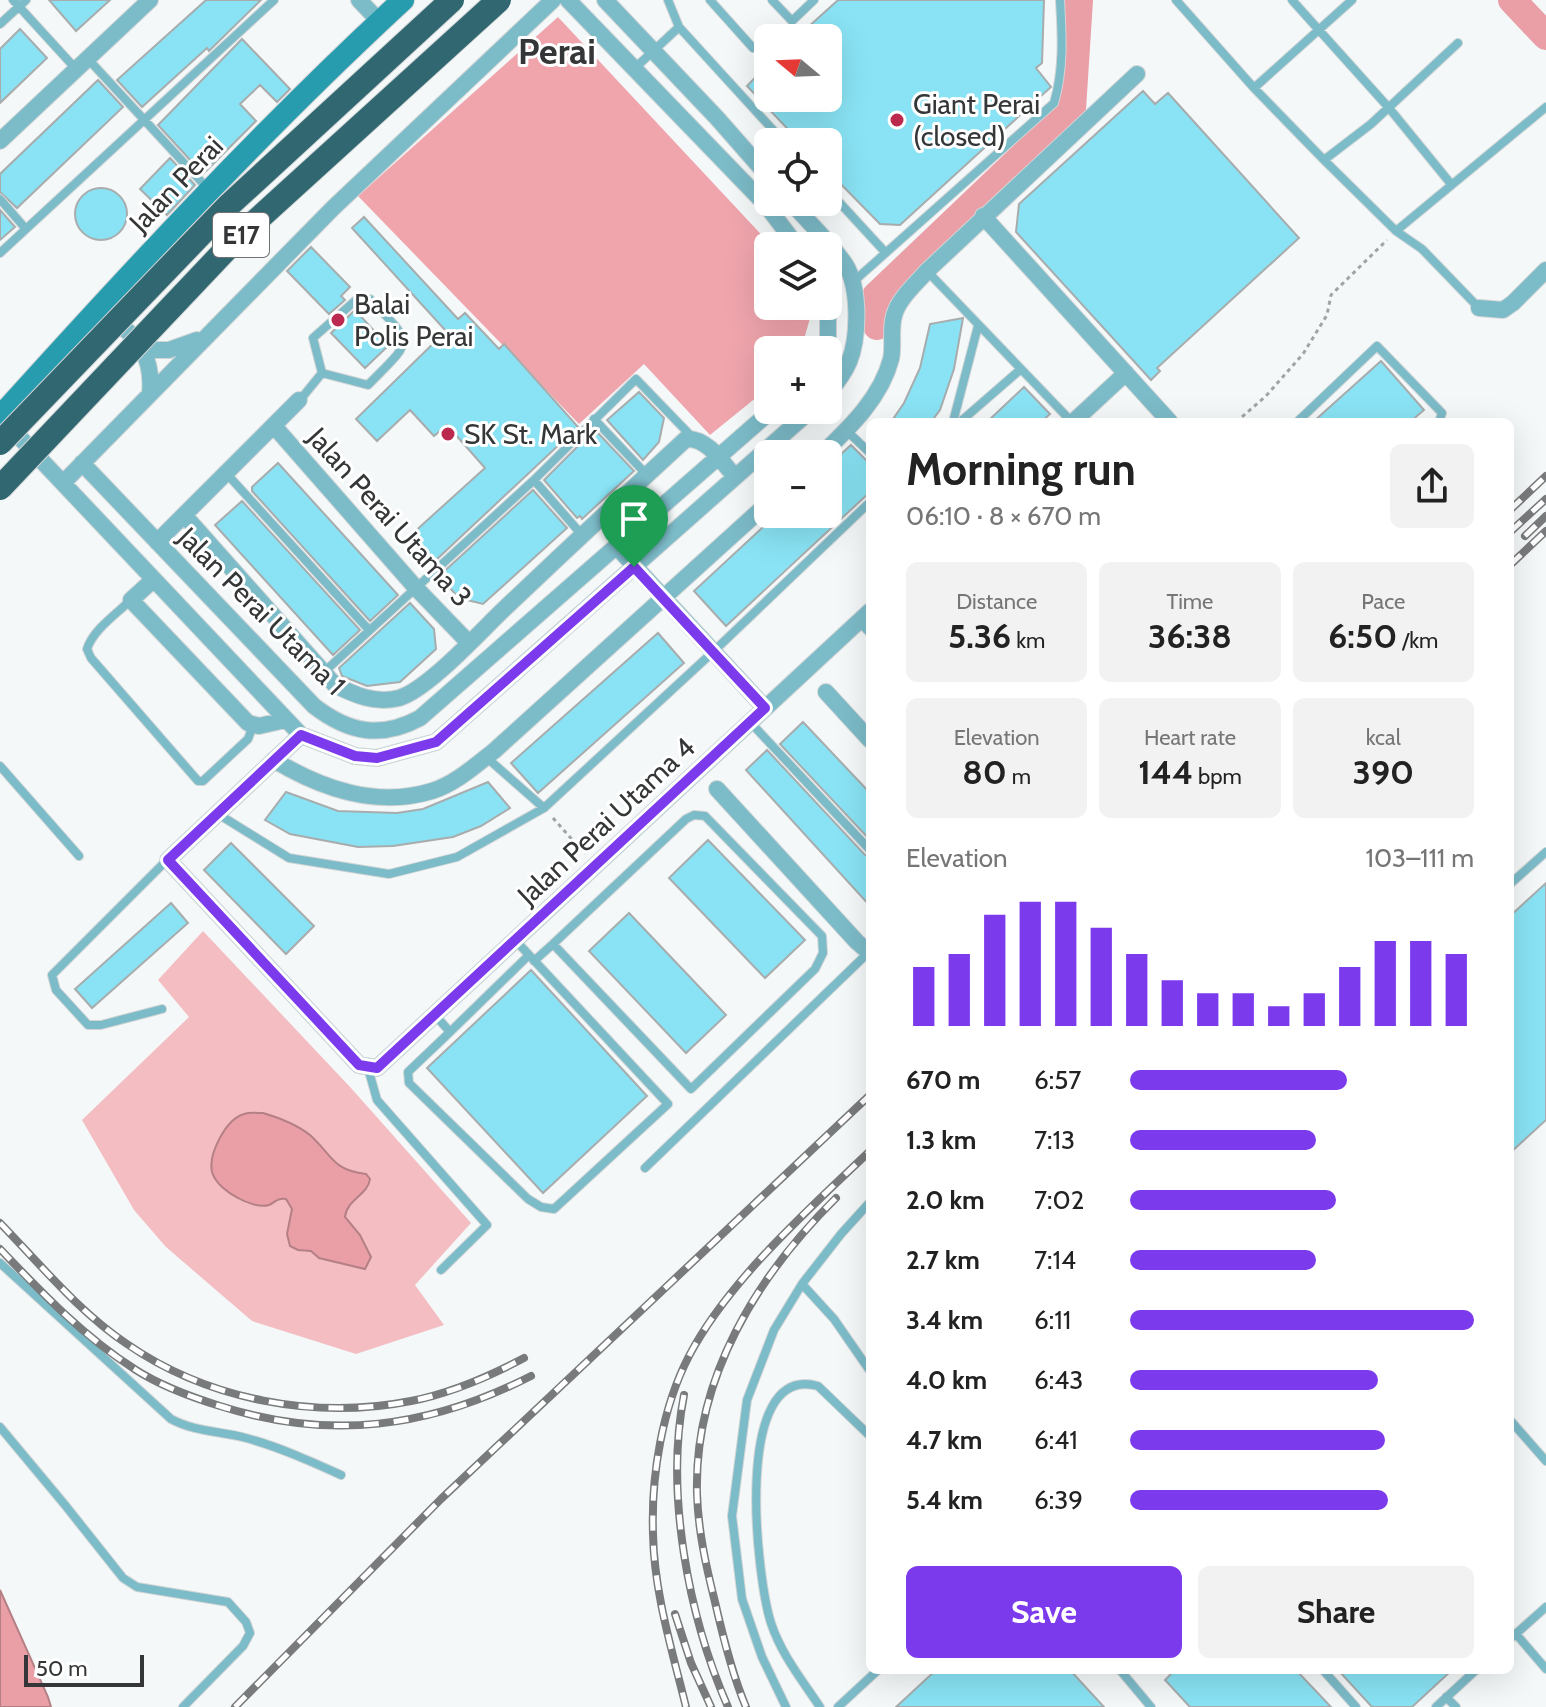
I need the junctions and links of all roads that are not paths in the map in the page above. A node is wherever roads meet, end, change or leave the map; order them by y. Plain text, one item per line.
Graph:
1 (150, 0) edge
2 (274, 0) edge
3 (359, 0) edge
4 (403, 0) edge
5 (452, 0) edge
6 (499, 0) edge
7 (553, 0) edge
8 (568, 0) edge
9 (605, 0) edge
10 (668, 0) edge
11 (710, 0) edge
12 (772, 0) edge
13 (814, 0) edge
14 (1060, 0) edge
15 (1292, 0) edge
16 (1352, 0) edge
17 (1178, 1) edge
18 (19, 2) edge
19 (379, 21) junction
20 (0, 24) edge
21 (679, 27) junction
22 (1318, 28) junction
23 (1458, 43) dead end
24 (753, 48) dead end
25 (652, 51) junction
26 (82, 64) junction
27 (634, 68) junction
28 (1137, 74) dead end
29 (1254, 88) junction
30 (1546, 107) edge
31 (1389, 108) junction
32 (143, 120) junction
33 (771, 128) edge
34 (0, 141) edge
35 (754, 160) edge
36 (1324, 160) junction
37 (1451, 184) junction
38 (209, 191) junction
39 (0, 199) edge
40 (842, 205) edge
41 (803, 216) edge
42 (983, 216) junction
43 (25, 228) junction
44 (1396, 231) junction
45 (786, 232) edge
46 (885, 252) junction
47 (0, 253) edge
48 (1546, 270) edge
49 (927, 271) junction
50 (853, 282) junction
51 (1479, 308) joint
52 (88, 319) junction
53 (978, 326) junction
54 (205, 336) junction
55 (144, 350) junction
56 (1021, 369) junction
57 (322, 373) junction
58 (842, 373) edge
59 (1126, 373) junction
60 (150, 393) junction
61 (299, 400) joint
62 (0, 417) edge
63 (954, 418) edge
64 (965, 418) edge
65 (1068, 418) edge
66 (1076, 418) edge
67 (1166, 418) edge
68 (1301, 418) edge
69 (1441, 418) edge
70 (594, 419) junction
71 (756, 424) edge
72 (795, 424) edge
73 (274, 426) junction
74 (847, 431) junction
75 (694, 439) junction
76 (9, 440) edge
77 (837, 440) edge
78 (866, 449) edge
79 (0, 457) edge
80 (718, 457) junction
81 (82, 463) junction
82 (225, 472) junction
83 (647, 475) junction
84 (735, 477) junction
85 (534, 480) junction
86 (63, 483) junction
87 (0, 488) edge
88 (866, 506) edge
89 (184, 515) junction
90 (754, 516) edge
91 (582, 535) junction
92 (157, 542) junction
93 (617, 547) junction
94 (634, 567) junction
95 (153, 580) junction
96 (416, 588) junction
97 (664, 599) junction
98 (131, 600) junction
99 (866, 622) edge
100 (369, 630) junction
101 (469, 643) junction
102 (714, 651) junction
103 (324, 672) junction
104 (826, 692) dead end
105 (765, 708) junction
106 (285, 720) junction
107 (750, 722) junction
108 (253, 726) junction
109 (301, 735) junction
110 (866, 736) edge
111 (486, 757) junction
112 (274, 760) junction
113 (0, 766) edge
114 (717, 789) dead end
115 (544, 808) junction
116 (217, 813) junction
117 (866, 846) edge
118 (1546, 852) edge
119 (79, 856) dead end
120 (168, 860) junction
121 (1514, 880) edge
122 (516, 941) junction
123 (553, 944) junction
124 (866, 947) edge
125 (866, 951) edge
126 (532, 958) junction
127 (162, 1009) dead end
128 (435, 1015) junction
129 (450, 1032) junction
130 (372, 1068) junction
131 (645, 1168) dead end
132 (866, 1206) edge
133 (0, 1263) edge
134 (441, 1270) dead end
135 (802, 1284) junction
136 (866, 1365) edge
137 (1514, 1425) edge
138 (0, 1427) edge
139 (866, 1432) edge
140 (1546, 1461) edge
141 (341, 1475) dead end
142 (1546, 1607) edge
143 (1514, 1635) edge
144 (1514, 1637) edge
145 (1546, 1669) edge
146 (874, 1674) edge
147 (1123, 1674) edge
148 (1327, 1674) edge
149 (1472, 1674) edge
150 (1446, 1697) junction
151 (183, 1707) edge
152 (786, 1707) edge
153 (820, 1707) edge
154 (838, 1707) edge
155 (1151, 1707) edge
156 (1356, 1707) edge
157 (1436, 1707) edge
158 (1456, 1707) edge

1 - 26 street
2 - 32 lane
3 - 19 street
4 - 19 street, Jalan Perai
5 - 76 highway, E17, bridge
6 - 87 highway, E17, bridge
7 - 54 street
8 - 27 street
9 - 25 street
10 - 21 lane
11 - 24 lane
12 - 13 lane
14 - 46 lane
15 - 22 lane
16 - 22 lane
17 - 29 lane
18 - 20 lane
18 - 26 lane
19 - 38 street, Jalan Perai
21 - 25 lane
21 - 33 lane
22 - 29 lane
22 - 31 lane
23 - 31 lane
25 - 27 lane
25 - 35 street
26 - 32 lane
26 - 34 street
27 - 45 street
28 - 42 street
29 - 36 lane
30 - 37 lane
31 - 36 lane
31 - 37 lane
32 - 38 lane
32 - 43 lane
36 - 44 lane
37 - 44 lane
38 - 52 street, Jalan Perai
39 - 43 lane
40 - 46 lane
41 - 50 street
42 - 49 street
42 - 59 street
43 - 47 lane
44 - 51 lane
46 - 50 lane
48 - 51 street
49 - 53 lane
49 - 74 street
50 - 58 street
52 - 55 street
52 - 62 street, Jalan Perai
53 - 56 lane
53 - 63 lane
54 - 55 street
54 - 60 street
55 - 60 street
56 - 64 lane
56 - 65 lane
57 - 57 lane
57 - 61 lane
59 - 66 street
59 - 67 street
60 - 81 street
61 - 73 street
62 - 76 street, Jalan Perai Utama 1
68 - 69 lane
70 - 75 lane
70 - 83 lane
70 - 85 lane
71 - 80 street, Jalan Perai Utama 1
72 - 84 street, Jalan Perai Utama 1
73 - 82 street
73 - 96 street, Jalan Perai Utama 3
74 - 77 street
74 - 78 lane
75 - 80 street
75 - 83 street, Jalan Perai Utama 1
76 - 79 street
76 - 86 street, Jalan Perai Utama 1
80 - 84 street
80 - 93 street, Jalan Perai Utama 1
81 - 86 street
81 - 92 street, Jalan Perai Utama 1
82 - 89 street
82 - 100 lane
83 - 91 street, Jalan Perai Utama 1
84 - 94 street, Jalan Perai Utama 1
85 - 91 lane
85 - 96 lane
86 - 95 street, Jalan Perai Utama 1
88 - 102 lane
89 - 92 street
89 - 103 street, Jalan Perai Utama 1
90 - 97 street
91 - 101 street, Jalan Perai Utama 1
92 - 93 street, Jalan Perai Utama 1
93 - 94 street
94 - 97 street
94 - 109 street, Jalan Perai Utama 1
95 - 98 street
95 - 106 street, Jalan Perai Utama 1
96 - 100 lane
96 - 101 street, Jalan Perai Utama 3
97 - 102 street
97 - 111 street
98 - 108 street
98 - 108 lane
99 - 105 street, Jalan Perai Utama 4
100 - 103 lane
101 - 103 street, Jalan Perai Utama 1
102 - 105 street
102 - 115 lane
104 - 110 street
105 - 107 street, Jalan Perai Utama 4
106 - 108 street
106 - 109 street, Jalan Perai Utama 1
107 - 117 lane
107 - 122 street, Jalan Perai Utama 4
109 - 112 street
111 - 112 street
111 - 115 lane
112 - 116 street
113 - 119 lane
114 - 124 street
115 - 116 lane
116 - 120 street
118 - 121 lane
120 - 127 lane
120 - 130 street
122 - 126 lane
122 - 128 street, Jalan Perai Utama 4
123 - 123 lane
123 - 126 lane
125 - 131 lane
126 - 129 lane
126 - 129 lane
128 - 129 lane
128 - 130 street, Jalan Perai Utama 4
130 - 134 lane
132 - 135 lane
133 - 141 lane
135 - 136 lane
135 - 152 lane
137 - 140 lane
138 - 151 lane
139 - 153 lane
142 - 143 lane
144 - 145 lane
146 - 154 lane
147 - 155 lane
148 - 156 lane
149 - 150 lane
150 - 157 lane
150 - 158 lane

